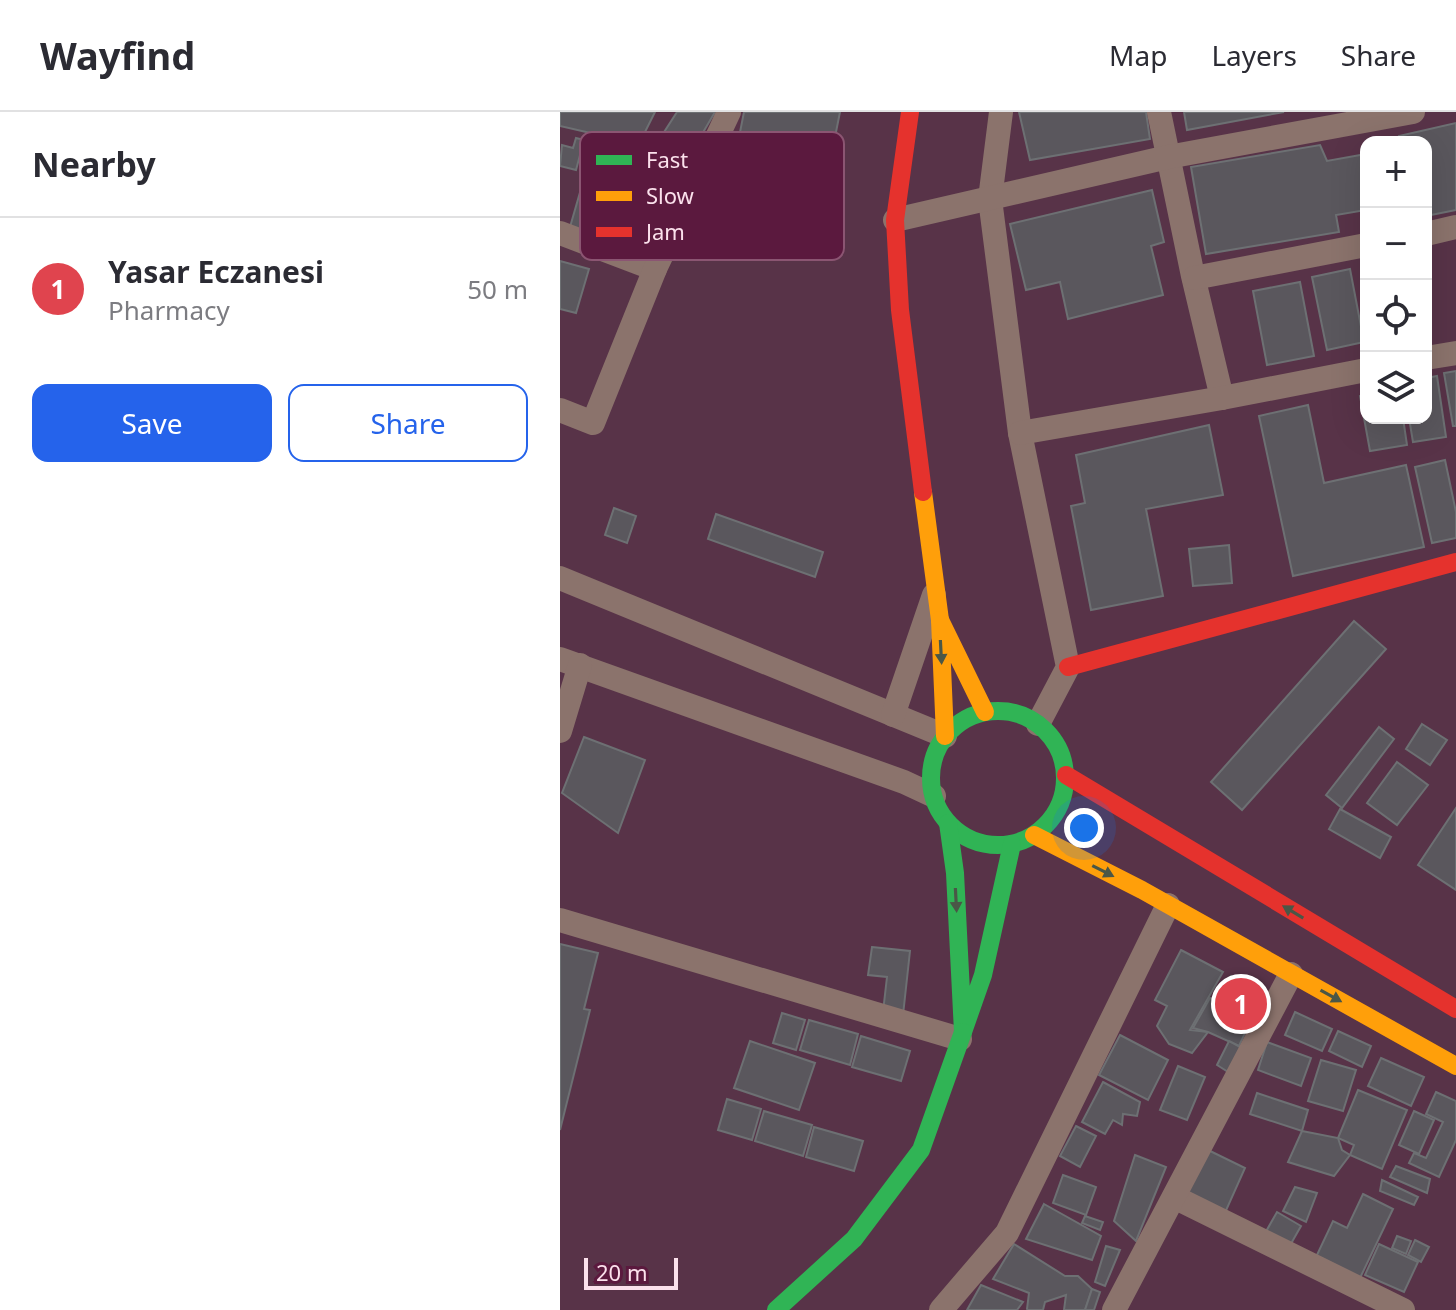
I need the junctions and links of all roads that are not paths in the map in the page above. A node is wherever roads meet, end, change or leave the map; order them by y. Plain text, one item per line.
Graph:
1 (729, 112) edge
2 (910, 112) edge
3 (1001, 112) edge
4 (1159, 112) edge
5 (1413, 112) edge
6 (720, 132) edge
7 (1168, 157) junction
8 (990, 199) junction
9 (895, 220) junction
10 (1456, 227) edge
11 (560, 233) edge
12 (1432, 233) edge
13 (580, 241) edge
14 (1360, 246) edge
15 (631, 260) edge
16 (659, 260) edge
17 (655, 269) junction
18 (1194, 278) junction
19 (1456, 353) edge
20 (1432, 357) edge
21 (1360, 371) edge
22 (1222, 398) junction
23 (560, 410) edge
24 (1020, 433) junction
25 (1456, 562) edge
26 (560, 578) edge
27 (936, 589) junction
28 (940, 620) junction
29 (570, 662) edge
30 (1068, 667) junction
31 (985, 712) junction
32 (893, 715) junction
33 (1038, 724) junction
34 (560, 731) edge
35 (945, 736) junction
36 (1066, 775) junction
37 (934, 796) junction
38 (948, 823) junction
39 (1034, 835) junction
40 (1012, 844) junction
41 (1168, 905) junction
42 (560, 920) edge
43 (1291, 974) junction
44 (1456, 1009) edge
45 (961, 1035) junction
46 (1456, 1066) edge
47 (1174, 1197) junction
48 (777, 1310) edge
49 (941, 1310) edge
50 (1114, 1310) edge
51 (1403, 1310) edge

1 - 6 street
2 - 9 street
3 - 8 street
4 - 7 street
5 - 7 street
7 - 8 street
7 - 18 street
8 - 9 street
8 - 24 street
9 - 27 street
10 - 12 street
11 - 13 street
14 - 18 street
15 - 17 street
16 - 17 street
17 - 23 street
18 - 22 street
19 - 20 street
21 - 22 street
22 - 24 street
24 - 30 street
25 - 30 street
26 - 32 street
27 - 28 street
27 - 32 street
28 - 31 street
28 -> 35 street
29 - 34 street
29 - 37 street
30 - 33 street
31 - 33 street
31 - 35 street
32 - 35 street
33 - 36 street
35 - 37 street
36 - 39 street
44 -> 36 street
37 - 38 street
38 - 40 street
38 -> 45 street
39 - 40 street
39 -> 41 street
40 - 45 street
41 - 43 street
41 - 49 street
42 - 45 street
43 -> 46 street
43 - 47 street
45 - 48 street
47 - 50 street
47 - 51 street

